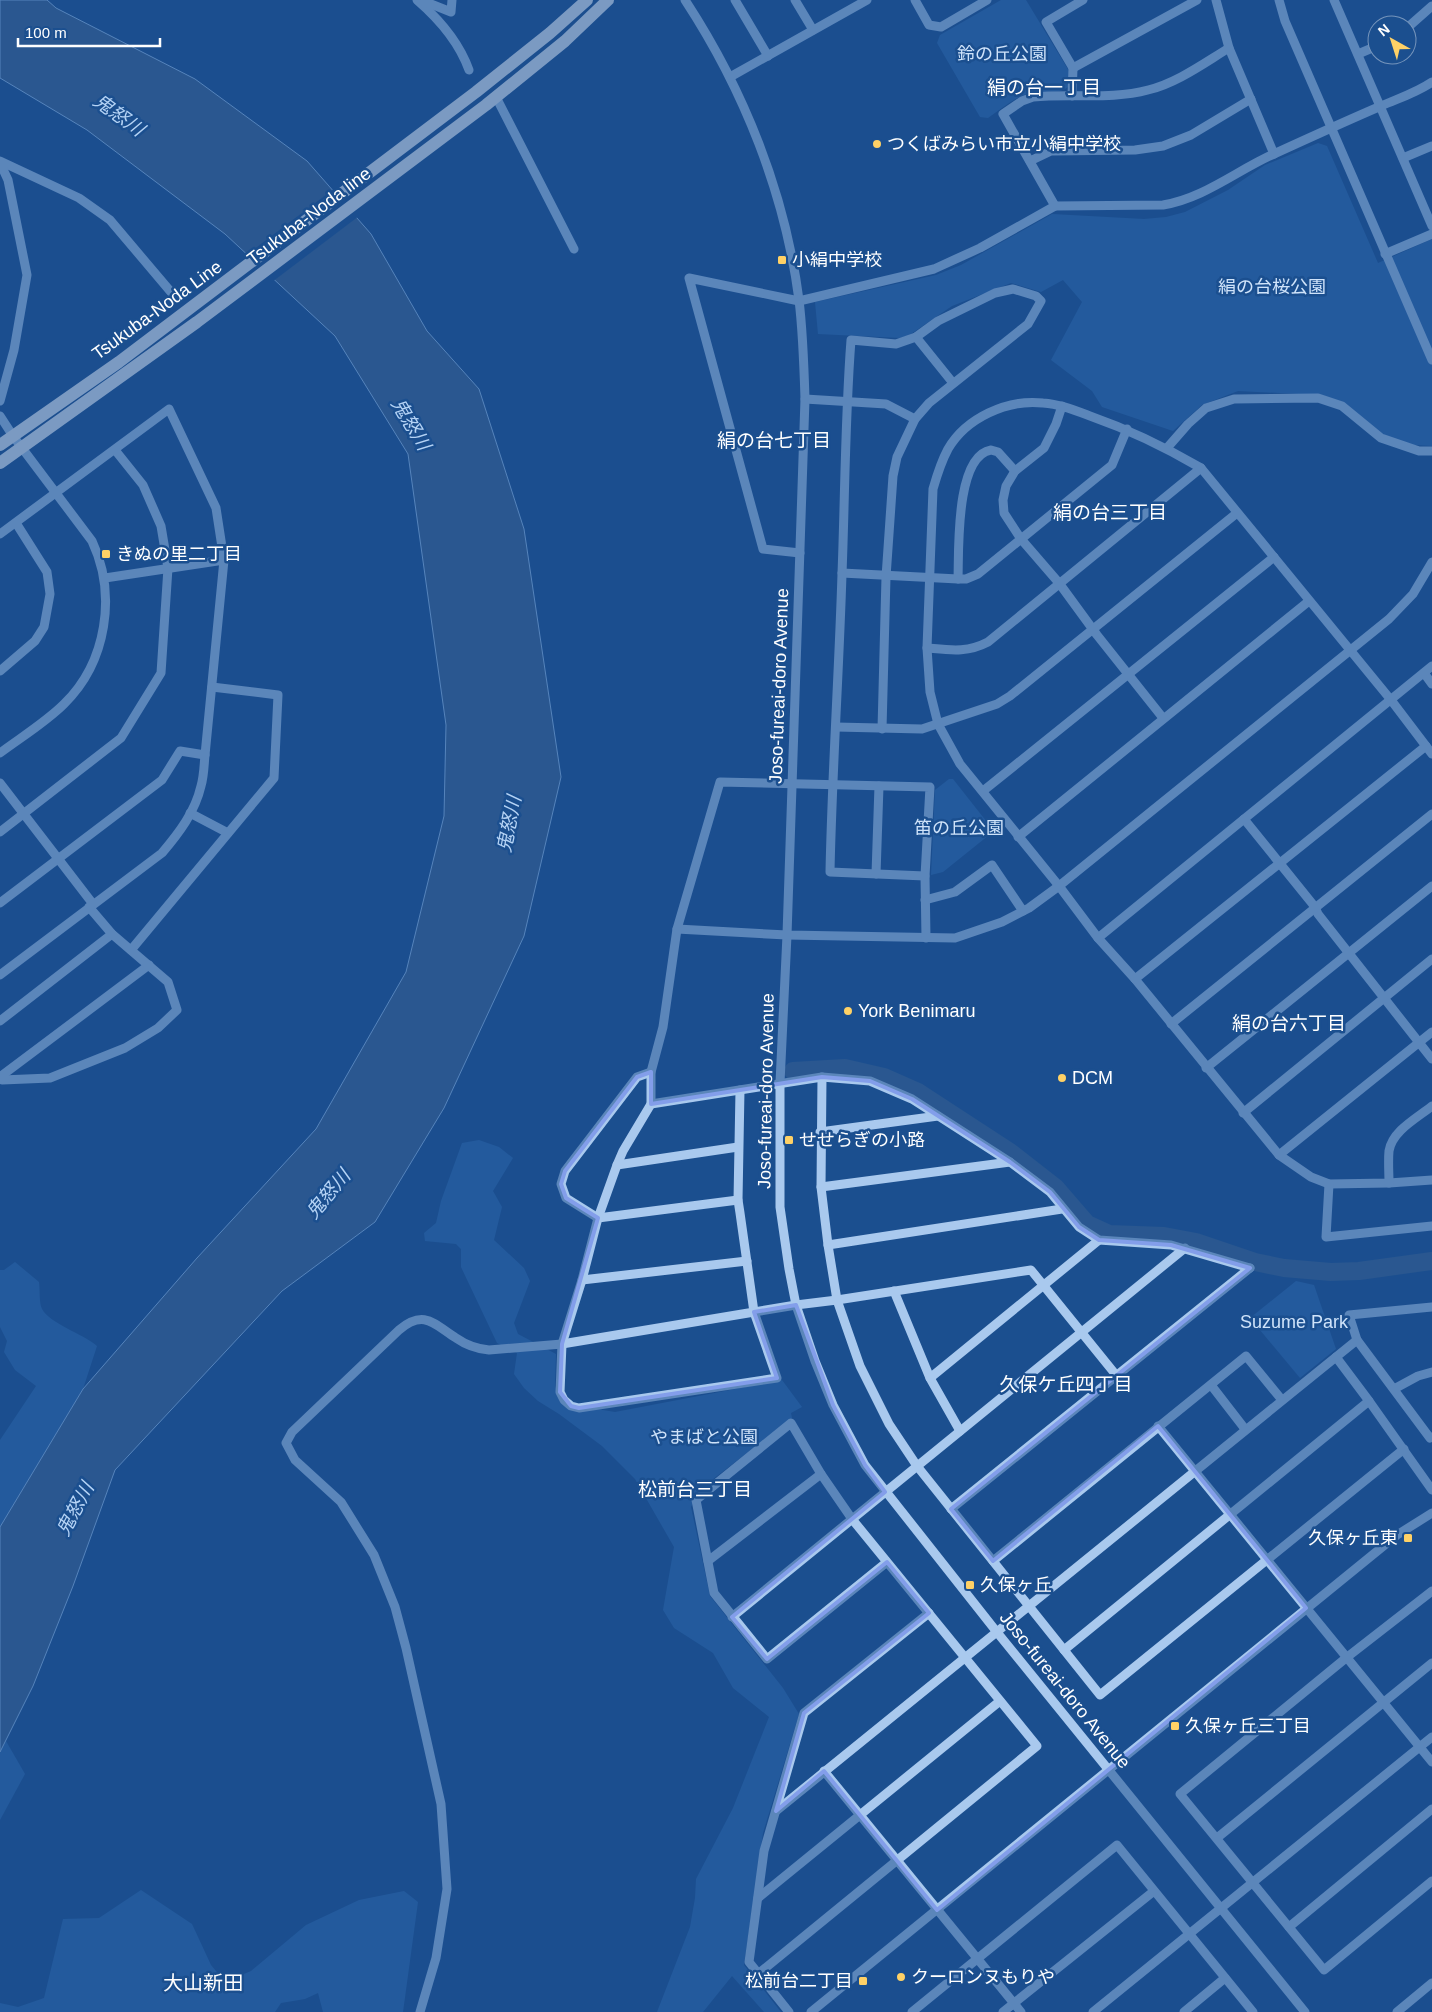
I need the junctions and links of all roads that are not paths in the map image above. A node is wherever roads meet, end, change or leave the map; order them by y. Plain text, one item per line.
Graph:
1 (417, 0) edge
2 (421, 0) edge
3 (452, 0) edge
4 (587, 0) edge
5 (608, 0) edge
6 (685, 0) edge
7 (735, 0) edge
8 (795, 0) edge
9 (915, 0) edge
10 (987, 0) edge
11 (1083, 0) edge
12 (1197, 0) edge
13 (1216, 0) edge
14 (1279, 0) edge
15 (1334, 0) edge
16 (861, 2) edge
17 (1432, 6) edge
18 (1417, 19) edge
19 (813, 30) junction
20 (1229, 48) junction
21 (1367, 50) edge
22 (1358, 54) junction
23 (768, 56) junction
24 (1073, 68) junction
25 (469, 70) dead end
26 (730, 77) junction
27 (1432, 82) edge
28 (1072, 96) junction
29 (1252, 100) junction
30 (491, 101) junction
31 (1381, 106) junction
32 (1331, 129) junction
33 (1432, 146) edge
34 (1274, 154) junction
35 (1403, 158) junction
36 (1030, 161) junction
37 (0, 162) edge
38 (1055, 206) junction
39 (1432, 226) edge
40 (1432, 234) edge
41 (574, 249) dead end
42 (1386, 254) junction
43 (176, 298) dead end
44 (799, 300) junction
45 (916, 337) junction
46 (1432, 360) edge
47 (953, 383) junction
48 (805, 399) junction
49 (0, 401) edge
50 (846, 401) junction
51 (1062, 406) junction
52 (0, 416) edge
53 (915, 419) junction
54 (1127, 428) junction
55 (0, 429) edge
56 (13, 436) junction
57 (0, 445) edge
58 (22, 447) junction
59 (1167, 448) junction
60 (115, 450) junction
61 (1432, 451) edge
62 (0, 463) edge
63 (1201, 468) junction
64 (1016, 472) junction
65 (57, 493) junction
66 (1237, 513) junction
67 (16, 522) junction
68 (0, 534) edge
69 (1022, 539) junction
70 (800, 553) junction
71 (1274, 557) junction
72 (224, 560) junction
73 (1432, 562) edge
74 (168, 568) junction
75 (842, 573) junction
76 (886, 576) junction
77 (105, 578) junction
78 (930, 578) junction
79 (958, 579) junction
80 (1059, 583) junction
81 (1308, 601) junction
82 (1094, 628) junction
83 (927, 648) junction
84 (1350, 651) junction
85 (1432, 666) edge
86 (0, 671) edge
87 (1424, 673) junction
88 (1128, 674) junction
89 (1432, 684) edge
90 (212, 687) junction
91 (1390, 700) junction
92 (1163, 718) junction
93 (938, 724) junction
94 (836, 727) junction
95 (882, 729) junction
96 (1426, 746) junction
97 (0, 753) edge
98 (1432, 754) edge
99 (205, 755) junction
100 (0, 783) edge
101 (792, 785) junction
102 (832, 785) junction
103 (878, 786) junction
104 (983, 792) junction
105 (190, 813) junction
106 (24, 814) junction
107 (1432, 814) edge
108 (1244, 819) junction
109 (0, 832) edge
110 (228, 833) junction
111 (1018, 837) junction
112 (58, 858) junction
113 (1279, 862) junction
114 (876, 874) junction
115 (925, 876) junction
116 (1059, 886) junction
117 (1432, 886) edge
118 (925, 900) junction
119 (0, 903) edge
120 (91, 905) junction
121 (1315, 907) junction
122 (1023, 911) junction
123 (677, 929) junction
124 (112, 934) junction
125 (787, 935) junction
126 (926, 938) junction
127 (1098, 938) junction
128 (131, 950) junction
129 (1350, 952) junction
130 (1432, 959) edge
131 (149, 965) junction
132 (0, 975) edge
133 (1135, 979) junction
134 (1385, 998) junction
135 (0, 1020) edge
136 (1171, 1024) junction
137 (1432, 1032) edge
138 (1420, 1043) junction
139 (1432, 1059) edge
140 (1206, 1068) junction
141 (651, 1072) junction
142 (822, 1077) junction
143 (0, 1078) edge
144 (780, 1083) junction
145 (740, 1090) junction
146 (651, 1104) junction
147 (1432, 1106) edge
148 (1243, 1113) junction
149 (938, 1116) junction
150 (820, 1132) junction
151 (738, 1147) junction
152 (1279, 1155) junction
153 (1010, 1162) junction
154 (617, 1164) junction
155 (1432, 1180) edge
156 (1388, 1183) junction
157 (1329, 1184) junction
158 (821, 1187) junction
159 (738, 1200) junction
160 (1062, 1209) junction
161 (598, 1218) junction
162 (1432, 1226) edge
163 (1100, 1240) junction
164 (828, 1245) junction
165 (1185, 1248) junction
166 (747, 1261) junction
167 (582, 1280) junction
168 (1044, 1286) junction
169 (894, 1291) junction
170 (837, 1300) junction
171 (796, 1305) junction
172 (1432, 1307) edge
173 (754, 1312) junction
174 (1082, 1332) junction
175 (1357, 1340) junction
176 (562, 1344) junction
177 (1336, 1358) junction
178 (1432, 1372) edge
179 (1116, 1375) junction
180 (930, 1378) junction
181 (1211, 1385) junction
182 (1394, 1389) junction
183 (1282, 1400) junction
184 (1370, 1401) junction
185 (1158, 1426) junction
186 (1245, 1429) junction
187 (960, 1431) junction
188 (1432, 1438) edge
189 (1404, 1449) junction
190 (917, 1466) junction
191 (1194, 1470) junction
192 (821, 1474) junction
193 (1432, 1490) edge
194 (885, 1492) junction
195 (951, 1509) junction
196 (1432, 1513) edge
197 (1229, 1515) junction
198 (852, 1519) junction
199 (1266, 1559) junction
200 (708, 1561) junction
201 (993, 1561) junction
202 (887, 1562) junction
203 (1432, 1591) edge
204 (1028, 1605) junction
205 (1306, 1608) junction
206 (929, 1614) junction
207 (732, 1616) junction
208 (996, 1631) junction
209 (1064, 1650) junction
210 (964, 1657) junction
211 (1346, 1658) junction
212 (1432, 1663) edge
213 (1000, 1701) junction
214 (1383, 1703) junction
215 (1432, 1737) edge
216 (1420, 1747) junction
217 (1432, 1762) edge
218 (1108, 1769) junction
219 (824, 1771) junction
220 (1432, 1809) edge
221 (776, 1811) junction
222 (860, 1815) junction
223 (1216, 1838) junction
224 (897, 1860) junction
225 (1432, 1881) edge
226 (1253, 1882) junction
227 (1154, 1891) junction
228 (758, 1898) junction
229 (1220, 1909) junction
230 (937, 1910) junction
231 (1289, 1927) junction
232 (1189, 1934) junction
233 (978, 1959) junction
234 (758, 1974) junction
235 (1225, 1978) junction
236 (1432, 1983) edge
237 (1014, 2003) junction
238 (420, 2012) edge
239 (789, 2012) edge
240 (812, 2012) edge
241 (912, 2012) edge
242 (1003, 2012) edge
243 (1021, 2012) edge
244 (1093, 2012) edge
245 (1184, 2012) edge
246 (1253, 2012) edge
247 (1305, 2012) edge
248 (1397, 2012) edge

1 - 25 street
2 - 3 street
4 - 56 main road, Tsukuba-Noda Line
5 - 30 main road, Tsukuba-Noda line
6 - 26 street, Joso-fureai-doro Avenue
7 - 23 street
8 - 19 street
9 - 10 street
11 - 24 street
12 - 24 street
13 - 20 street
14 - 32 street
15 - 22 street
16 - 19 street
17 - 18 street
19 - 23 street
20 - 28 street
20 - 29 street
21 - 22 street
22 - 31 street
23 - 26 street
24 - 28 street
26 - 44 street, Joso-fureai-doro Avenue
27 - 31 street
28 - 36 street
29 - 34 street
29 - 36 street
30 - 41 street
30 - 58 main road, Tsukuba-Noda line
31 - 32 street
31 - 35 street
32 - 34 street
32 - 42 street
33 - 35 street
34 - 38 street
35 - 39 street
36 - 38 street
37 - 43 street
37 - 49 street
38 - 44 street
40 - 42 street
42 - 46 street
44 - 48 street, Joso-fureai-doro Avenue
44 - 70 street
45 - 47 street
45 - 47 street
45 - 50 street
47 - 53 street
48 - 50 street
48 - 70 street, Joso-fureai-doro Avenue
50 - 53 street
50 - 75 street
51 - 54 street
51 - 64 street
51 - 78 street
52 - 56 street
53 - 76 street
54 - 59 street
54 - 69 street
55 - 56 street
56 - 57 main road, Tsukuba-Noda Line
56 - 58 street
58 - 62 main road
58 - 65 street
59 - 61 street
59 - 63 street
60 - 65 street
60 - 72 street
60 - 74 street
63 - 66 street
63 - 80 street
64 - 69 street
64 - 79 street
65 - 67 street
65 - 77 street
66 - 71 street
66 - 82 street
67 - 68 street
67 - 86 street
69 - 79 street
69 - 80 street
70 - 101 street, Joso-fureai-doro Avenue
71 - 81 street
71 - 88 street
72 - 74 street
72 - 90 street
73 - 84 street
74 - 77 street
74 - 106 street
75 - 76 street
75 - 94 street
76 - 78 street
76 - 95 street
77 - 97 street
78 - 79 street
78 - 83 street
80 - 82 street
80 - 83 street
81 - 84 street
81 - 92 street
82 - 88 street
82 - 93 street
83 - 93 street
84 - 91 street
84 - 116 street
85 - 87 street
87 - 89 street
87 - 91 street
88 - 92 street
88 - 104 street
90 - 99 street
90 - 110 street
91 - 96 street
91 - 108 street
92 - 111 street
93 - 95 street
93 - 104 street
94 - 95 street
94 - 102 street
96 - 98 street
96 - 113 street
99 - 105 street
99 - 112 street
100 - 106 street
101 - 102 street
101 - 123 street
101 - 125 street, Joso-fureai-doro Avenue
102 - 103 street
102 - 114 street
103 - 114 street
103 - 115 street
104 - 111 street
105 - 110 street
105 - 120 street
106 - 109 street
106 - 112 street
107 - 121 street
108 - 113 street
108 - 127 street
110 - 128 street
111 - 116 street
112 - 119 street
112 - 120 street
113 - 121 street
113 - 133 street
114 - 115 street
115 - 118 street
116 - 122 street
116 - 127 street
117 - 129 street
118 - 122 street
118 - 126 street
120 - 124 street
120 - 132 street
121 - 129 street
121 - 136 street
122 - 126 street
123 - 125 street
123 - 141 street
124 - 128 street
124 - 135 street
125 - 126 street
125 - 144 street, Joso-fureai-doro Avenue
127 - 133 street
128 - 131 street
129 - 134 street
129 - 140 street
130 - 134 street
131 - 143 street
131 - 143 street
133 - 136 street
134 - 138 street
134 - 148 street
136 - 140 street
137 - 138 street
138 - 139 street
138 - 152 street
140 - 148 street
141 - 146 street
141 - 161 street
142 - 144 street
142 - 149 street
142 - 150 street
144 - 145 street
144 - 171 street, Joso-fureai-doro Avenue
145 - 146 street
145 - 151 street
146 - 154 street
147 - 156 street
148 - 152 street
149 - 150 street
149 - 153 street
150 - 158 street
151 - 154 street
151 - 159 street
152 - 157 street
153 - 158 street
153 - 160 street
154 - 161 street
155 - 156 street
156 - 157 street
157 - 162 street
158 - 164 street
159 - 161 street
159 - 166 street
160 - 163 street
160 - 164 street
161 - 167 street
163 - 165 street
163 - 168 street
164 - 170 street
165 - 174 street
165 - 179 street
166 - 167 street
166 - 173 street
167 - 176 street
168 - 169 street
168 - 174 street
168 - 180 street
169 - 170 street
169 - 180 street
170 - 171 street
170 - 190 street
171 - 173 street
171 - 194 street, Joso-fureai-doro Avenue
172 - 175 street
173 - 176 street
173 - 176 street
174 - 179 street
174 - 187 street
175 - 177 street
175 - 182 street
176 - 238 street
177 - 183 street
177 - 184 street
178 - 182 street
179 - 195 street
180 - 187 street
181 - 183 street
181 - 185 street
181 - 186 street
182 - 188 street
183 - 186 street
184 - 189 street
184 - 197 street
185 - 191 street
185 - 201 street
186 - 191 street
187 - 190 street
189 - 193 street
189 - 199 street
190 - 194 street
190 - 195 street
191 - 197 street
191 - 204 street
192 - 198 street
192 - 200 street
192 - 200 street
194 - 198 street
194 - 208 street, Joso-fureai-doro Avenue
195 - 201 street
196 - 205 street
197 - 199 street
197 - 209 street
198 - 202 street
198 - 207 street
199 - 205 street
199 - 209 street
200 - 207 street
201 - 204 street
202 - 206 street
202 - 207 street
203 - 211 street
204 - 208 street
204 - 209 street
205 - 211 street
205 - 218 street
206 - 210 street
206 - 221 street
208 - 210 street
208 - 218 street, Joso-fureai-doro Avenue
210 - 213 street
210 - 219 street
211 - 214 street
211 - 223 street
212 - 214 street
213 - 222 street
213 - 224 street
214 - 216 street
214 - 223 street
215 - 216 street
216 - 217 street
216 - 226 street
218 - 229 street, Joso-fureai-doro Avenue
218 - 230 street
219 - 221 street
219 - 222 street
220 - 231 street
221 - 228 street
222 - 224 street
222 - 228 street
223 - 226 street
224 - 230 street
224 - 234 street
225 - 231 street
226 - 229 street
226 - 231 street
227 - 232 street
227 - 233 street
227 - 237 street
228 - 234 street
229 - 232 street
229 - 247 street, Joso-fureai-doro Avenue
230 - 233 street
230 - 240 street
232 - 235 street
232 - 244 street
233 - 237 street
233 - 241 street
234 - 239 street
235 - 245 street
235 - 246 street
236 - 248 street
237 - 242 street
237 - 243 street

